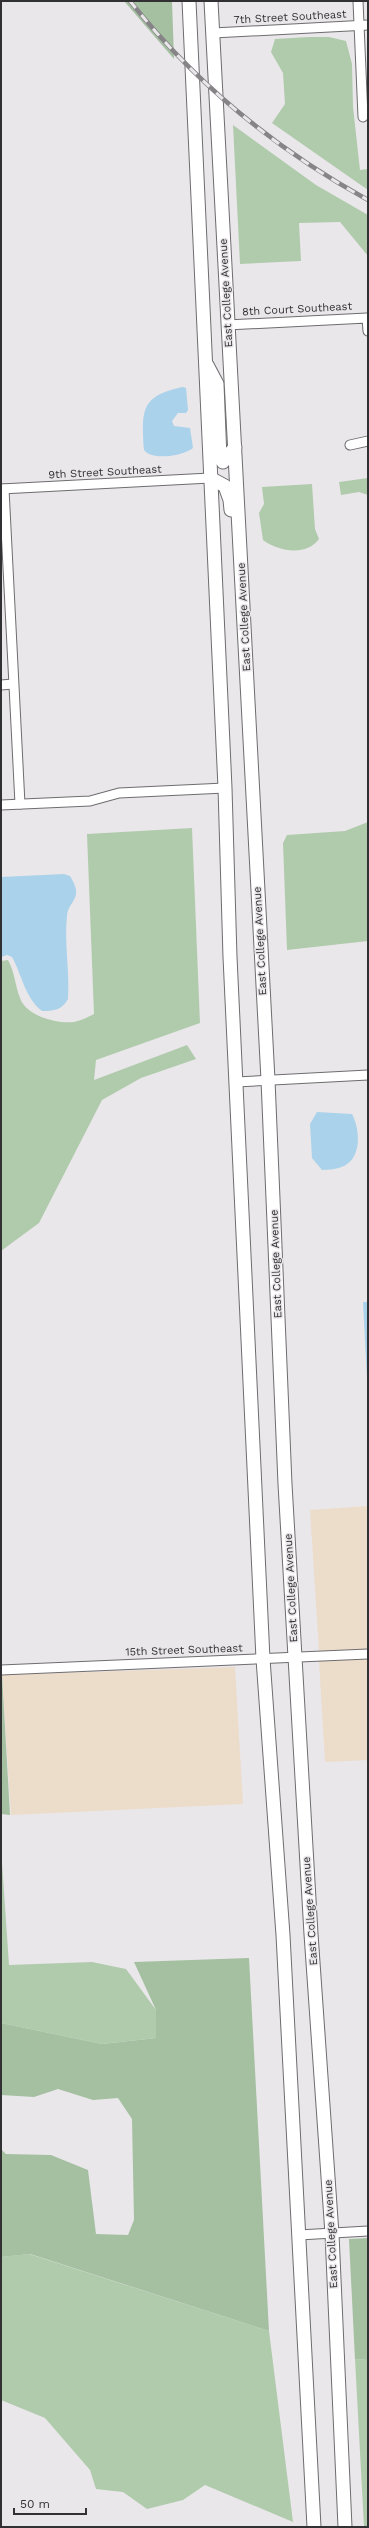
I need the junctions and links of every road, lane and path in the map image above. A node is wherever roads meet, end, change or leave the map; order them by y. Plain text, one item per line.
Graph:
1 (189, 1) edge
2 (211, 1) edge
3 (358, 1) edge
4 (364, 25) edge
5 (213, 33) junction
6 (363, 117) dead end
7 (367, 318) edge
8 (227, 325) junction
9 (368, 331) edge
10 (205, 360) junction
11 (368, 441) edge
12 (350, 445) dead end
13 (235, 447) junction
14 (223, 462) junction
15 (210, 478) junction
16 (2, 489) edge
17 (4, 562) edge
18 (243, 599) junction
19 (13, 684) junction
20 (1, 685) edge
21 (224, 788) junction
22 (20, 804) junction
23 (1, 805) edge
24 (368, 1075) edge
25 (268, 1080) junction
26 (236, 1082) junction
27 (368, 1654) edge
28 (295, 1658) junction
29 (263, 1659) junction
30 (1, 1670) edge
31 (368, 2231) edge
32 (332, 2234) junction
33 (299, 2235) junction
34 (314, 2527) edge
35 (345, 2527) edge

1 - 10 main road
2 - 5 main road, East College Avenue
3 - 4 street
4 - 5 street, 7th Street Southeast
4 - 6 street
5 - 8 main road, East College Avenue
7 - 8 street, 8th Court Southeast
7 - 9 street
8 - 13 main road, East College Avenue
10 - 14 main road
10 - 15 main road
11 - 12 street
13 - 14 main road
13 - 18 main road, East College Avenue
14 - 15 main road
15 - 16 street, 9th Street Southeast
15 - 18 main road
15 - 21 main road
16 - 17 street
17 - 19 street
18 - 25 main road, East College Avenue
19 - 20 street
19 - 22 street
21 - 22 street
21 - 26 main road
22 - 23 street
24 - 25 street
25 - 26 street
25 - 28 main road, East College Avenue
26 - 29 main road
27 - 28 street, 15th Street Southeast
28 - 29 street, 15th Street Southeast
28 - 32 main road, East College Avenue
29 - 30 street, 15th Street Southeast
29 - 33 main road
31 - 32 street
32 - 33 street
32 - 35 main road, East College Avenue
33 - 34 main road

